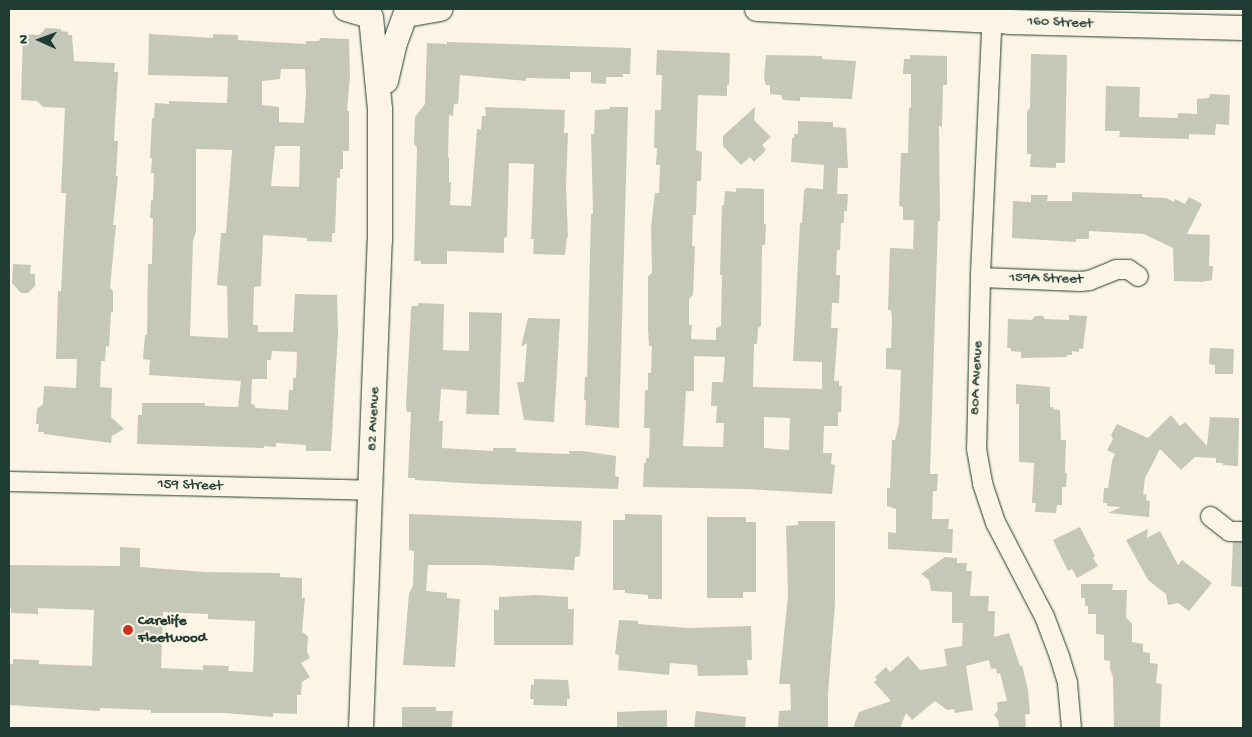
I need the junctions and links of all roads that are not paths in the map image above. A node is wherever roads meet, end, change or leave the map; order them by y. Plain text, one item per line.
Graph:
1 (346, 9) edge
2 (440, 9) edge
3 (757, 9) edge
4 (407, 13) edge
5 (369, 14) edge
6 (992, 15) edge
7 (1243, 28) edge
8 (380, 109) junction
9 (1138, 276) dead end
10 (980, 277) junction
11 (9, 481) edge
12 (372, 490) junction
13 (1210, 516) dead end
14 (1243, 531) edge
15 (361, 728) edge
16 (1071, 728) edge

1 - 5 street
2 - 4 street
3 - 6 street, 160 Street
4 - 5 street
4 - 8 street, 82 Avenue
5 - 8 street, 82 Avenue
6 - 7 street, 160 Street
6 - 10 street, 80A Avenue
8 - 12 street, 82 Avenue
9 - 10 street, 159A Street
10 - 16 street, 80A Avenue
11 - 12 street, 159 Street
12 - 15 street, 82 Avenue
13 - 14 street

